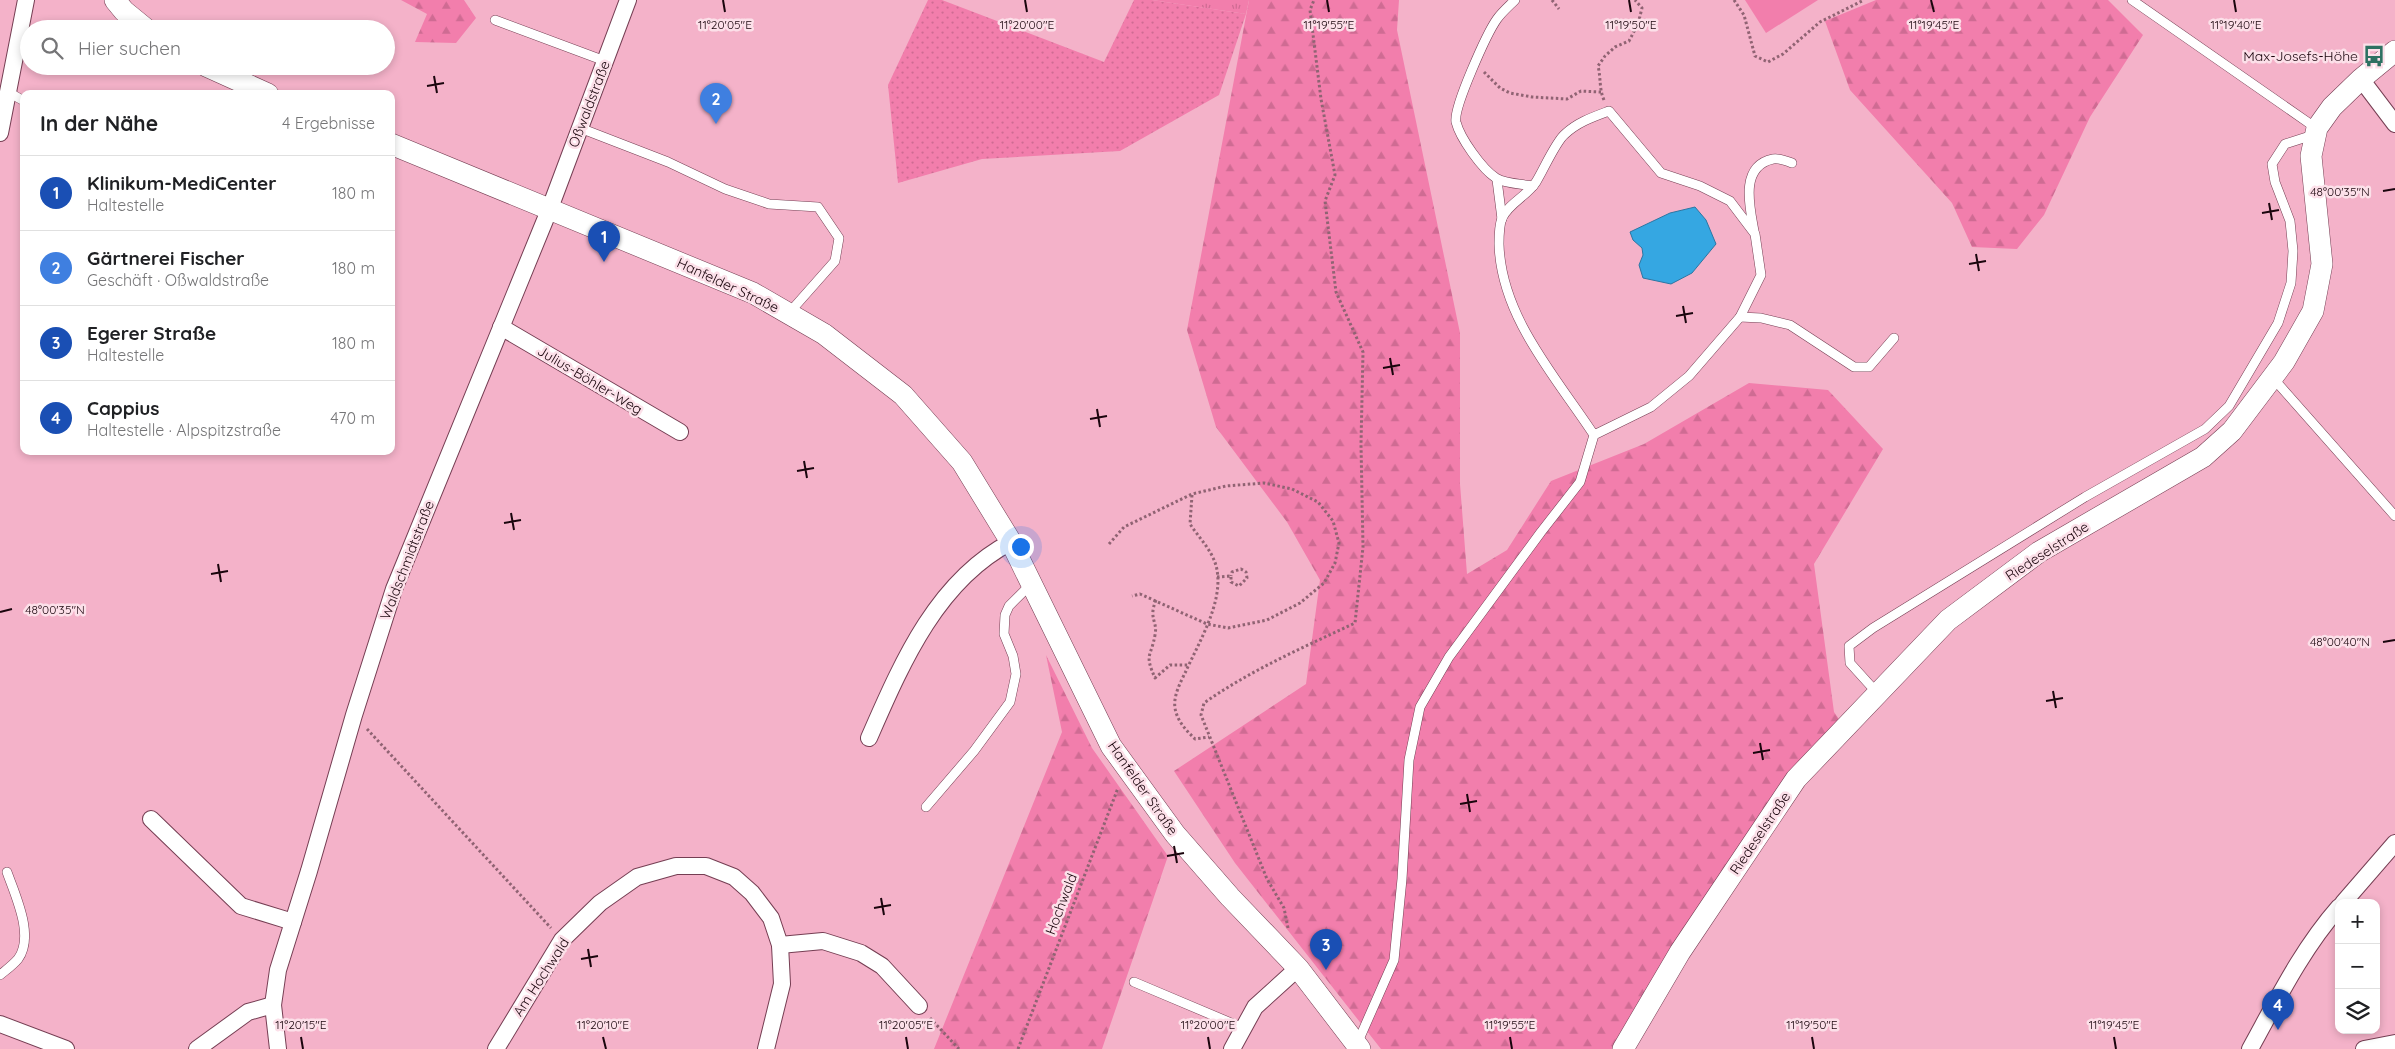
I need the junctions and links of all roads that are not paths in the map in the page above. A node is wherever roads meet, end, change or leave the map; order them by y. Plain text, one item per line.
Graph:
1 (26, 0) edge
2 (115, 0) edge
3 (628, 0) edge
4 (1516, 0) edge
5 (2132, 0) edge
6 (22, 20) edge
7 (135, 20) edge
8 (495, 20) dead end
9 (20, 31) edge
10 (2395, 52) edge
11 (605, 61) junction
12 (226, 75) edge
13 (2361, 79) junction
14 (259, 90) edge
15 (8, 92) junction
16 (20, 99) edge
17 (2395, 124) edge
18 (580, 128) junction
19 (2316, 131) junction
20 (0, 133) edge
21 (395, 148) edge
22 (1792, 163) dead end
23 (1497, 180) junction
24 (1533, 186) junction
25 (550, 208) junction
26 (1502, 219) junction
27 (1755, 234) junction
28 (788, 313) junction
29 (1740, 317) junction
30 (501, 327) junction
31 (1894, 338) dead end
32 (2272, 377) junction
33 (680, 432) dead end
34 (1594, 435) junction
35 (2395, 516) edge
36 (1011, 542) junction
37 (1032, 583) junction
38 (1878, 694) junction
39 (869, 738) dead end
40 (926, 807) dead end
41 (151, 819) dead end
42 (2395, 843) edge
43 (7, 872) dead end
44 (2346, 899) edge
45 (2335, 912) edge
46 (294, 922) junction
47 (780, 945) junction
48 (1298, 968) junction
49 (0, 975) edge
50 (1134, 982) dead end
51 (274, 1005) junction
52 (919, 1006) road end
53 (0, 1024) edge
54 (1243, 1028) junction
55 (2395, 1043) edge
56 (45, 1044) edge
57 (1358, 1047) edge
58 (66, 1049) edge
59 (197, 1049) edge
60 (278, 1049) edge
61 (496, 1049) edge
62 (766, 1049) edge
63 (1232, 1049) edge
64 (1623, 1049) edge
65 (2250, 1049) edge
66 (2364, 1049) edge

1 - 6 street
2 - 7 street
3 - 11 street, Oßwaldstraße
4 - 23 lane
5 - 19 lane
8 - 11 lane
9 - 15 street
10 - 13 street, Riedeselstraße
11 - 18 street, Oßwaldstraße
12 - 14 street
13 - 17 street
13 - 19 street, Riedeselstraße
15 - 16 lane
15 - 20 street
18 - 25 street, Oßwaldstraße
18 - 28 lane
19 - 32 street, Riedeselstraße
19 - 38 lane
21 - 25 street, Hanfelder Straße
22 - 27 lane
23 - 24 lane
23 - 26 lane
24 - 26 lane
24 - 27 lane
25 - 28 street, Hanfelder Straße
25 - 30 street, Waldschmidtstraße
26 - 34 lane
27 - 29 lane
28 - 36 street, Hanfelder Straße
29 - 31 lane
29 - 34 lane
30 - 33 street, Julius-Böhler-Weg
30 - 46 street, Waldschmidtstraße
32 - 35 lane
32 - 38 street, Riedeselstraße
34 - 57 lane
36 - 37 street, Hanfelder Straße
36 - 39 street
37 - 40 lane
37 - 48 street, Hanfelder Straße
38 - 64 street, Riedeselstraße
41 - 46 street
42 - 44 street
43 - 49 lane
45 - 65 street
46 - 51 street, Waldschmidtstraße
47 - 52 street
47 - 61 street, Am Hochwald
47 - 62 street, Am Hochwald
48 - 54 street
48 - 57 street, Hanfelder Straße
50 - 54 lane
51 - 59 street
51 - 60 street, Waldschmidtstraße
53 - 56 street
54 - 63 street
55 - 66 street
56 - 58 street

